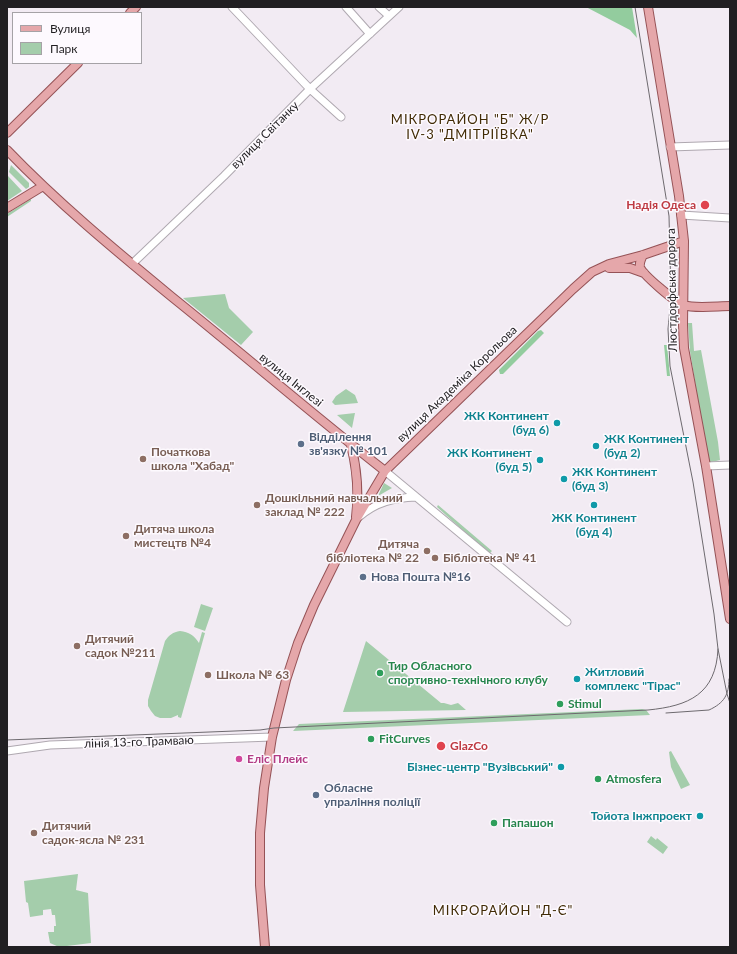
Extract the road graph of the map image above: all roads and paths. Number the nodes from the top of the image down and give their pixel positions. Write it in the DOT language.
graph roads {
  1 [pos="232,7"];
  2 [pos="346,7"];
  3 [pos="379,7"];
  4 [pos="399,7"];
  5 [pos="648,7"];
  6 [pos="388,16"];
  7 [pos="370,34"];
  8 [pos="77,64"];
  9 [pos="310,89"];
  10 [pos="341,117"];
  11 [pos="7,132"];
  12 [pos="730,145"];
  13 [pos="670,147"];
  14 [pos="7,150"];
  15 [pos="43,186"];
  16 [pos="7,208"];
  17 [pos="681,214"];
  18 [pos="730,218"];
  19 [pos="684,241"];
  20 [pos="643,255"];
  21 [pos="132,264"];
  22 [pos="599,269"];
  23 [pos="644,273"];
  24 [pos="684,305"];
  25 [pos="730,306"];
  26 [pos="351,445"];
  27 [pos="730,465"];
  28 [pos="706,466"];
  29 [pos="385,471"];
  30 [pos="416,497"];
  31 [pos="356,520"];
  32 [pos="726,578"];
  33 [pos="730,618"];
  34 [pos="567,622"];
  35 [pos="272,737"];
  36 [pos="7,751"];
  37 [pos="265,947"];
  1 -- 9 [label="street"];
  2 -- 7 [label="street"];
  3 -- 6 [label="street"];
  4 -- 6 [label="street, вулиця Світанку"];
  5 -- 13 [label="main road, Люстдорфська дорога"];
  6 -- 7 [label="street, вулиця Світанку"];
  7 -- 9 [label="street, вулиця Світанку"];
  8 -- 11 [label="main road"];
  9 -- 10 [label="street"];
  9 -- 21 [label="street, вулиця Світанку"];
  12 -- 13 [label="street"];
  13 -- 17 [label="main road, Люстдорфська дорога"];
  14 -- 15 [label="main road, вулиця Інглезі"];
  15 -- 16 [label="main road"];
  15 -- 21 [label="main road, вулиця Інглезі"];
  17 -- 18 [label="street"];
  17 -- 19 [label="main road, Люстдорфська дорога"];
  19 -- 20 [label="main road, вулиця Академіка Корольова"];
  19 -- 24 [label="main road, Люстдорфська дорога"];
  20 -- 22 [label="main road, вулиця Академіка Корольова"];
  20 -- 23 [label="main road"];
  21 -- 26 [label="main road, вулиця Інглезі"];
  22 -- 23 [label="main road"];
  22 -- 29 [label="main road, вулиця Академіка Корольова"];
  23 -- 24 [label="main road"];
  24 -- 25 [label="main road"];
  24 -- 28 [label="main road, Люстдорфська дорога"];
  26 -- 29 [label="main road, вулиця Інглезі"];
  26 -- 31 [label="main road"];
  27 -- 28 [label="street"];
  28 -- 32 [label="main road, Люстдорфська дорога"];
  29 -- 30 [label="street, вулиця Інглезі"];
  29 -- 31 [label="main road, вулиця Академіка Корольова"];
  30 -- 31 [label="street"];
  30 -- 34 [label="street, вулиця Інглезі"];
  31 -- 35 [label="main road, вулиця Академіка Корольова"];
  32 -- 33 [label="main road, Люстдорфська дорога"];
  35 -- 36 [label="street, лінія 13-го Трамваю"];
  35 -- 37 [label="main road, вулиця Академіка Корольова"];
}
